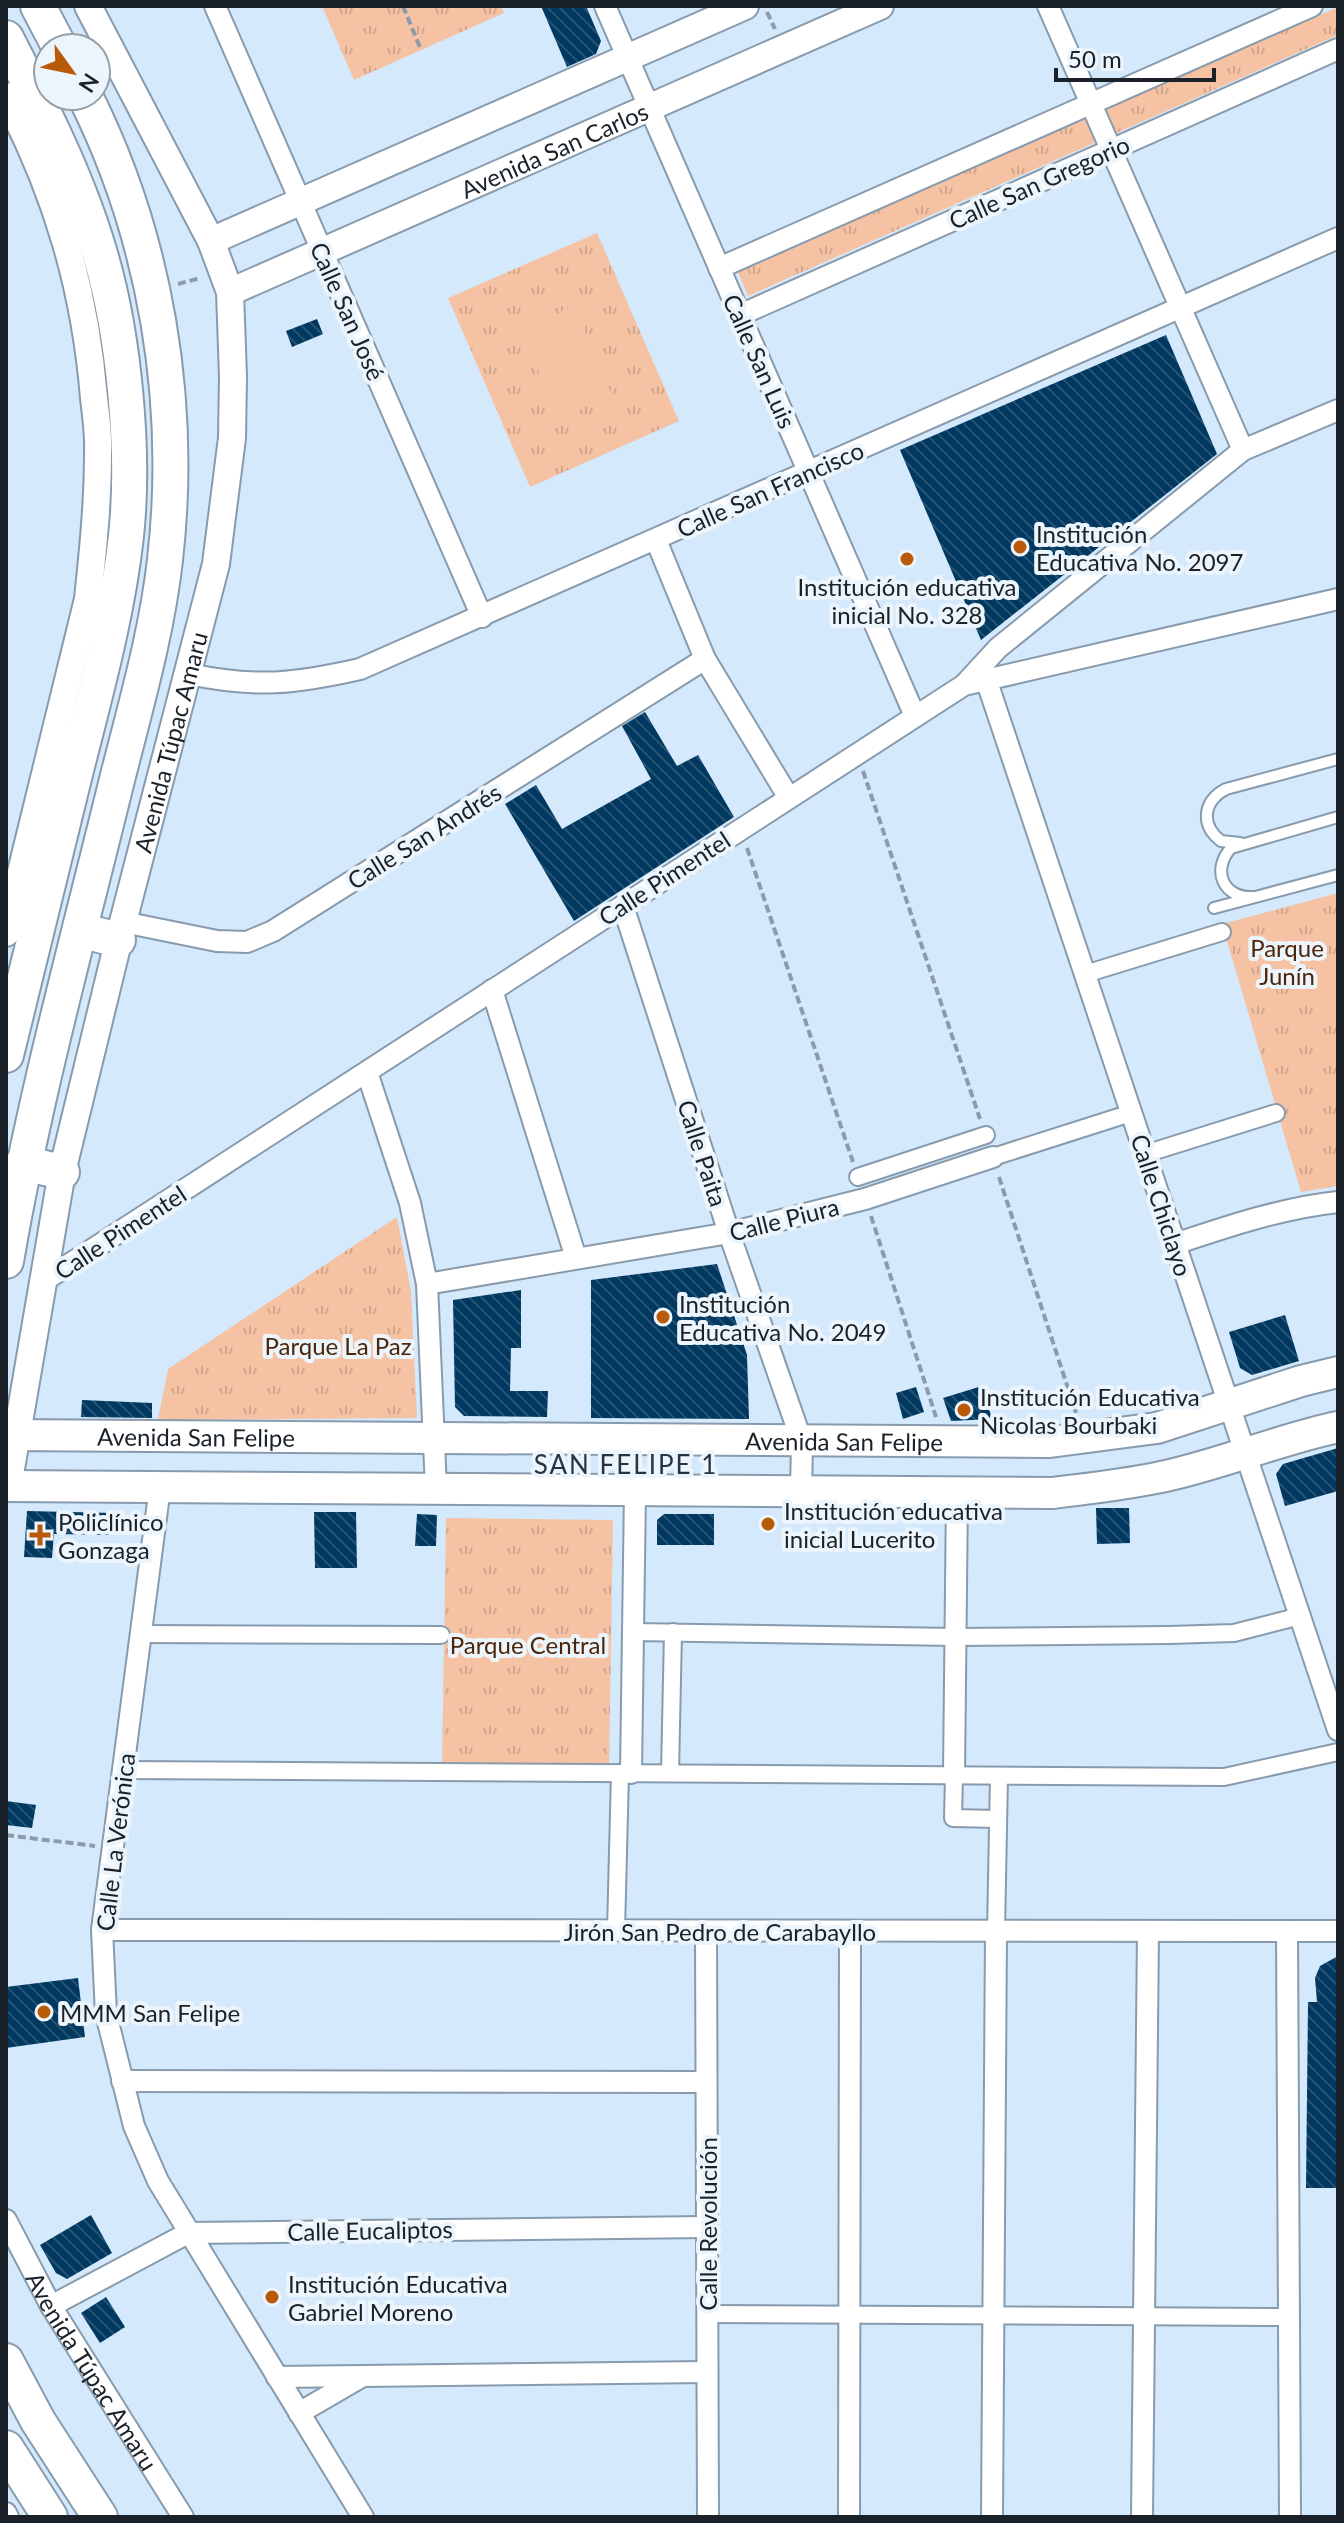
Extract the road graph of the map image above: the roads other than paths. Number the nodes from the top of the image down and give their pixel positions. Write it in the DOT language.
graph roads {
  1 [pos="38,6"];
  2 [pos="88,6"];
  3 [pos="215,6"];
  4 [pos="605,6"];
  5 [pos="745,6"];
  6 [pos="880,6"];
  7 [pos="1048,6"];
  8 [pos="1312,6"];
  9 [pos="52,32"];
  10 [pos="6,38"];
  11 [pos="1338,49"];
  12 [pos="627,58"];
  13 [pos="6,96"];
  14 [pos="1091,104"];
  15 [pos="649,107"];
  16 [pos="92,112"];
  17 [pos="1111,150"];
  18 [pos="300,202"];
  19 [pos="1338,238"];
  20 [pos="211,241"];
  21 [pos="322,252"];
  22 [pos="86,257"];
  23 [pos="719,268"];
  24 [pos="226,282"];
  25 [pos="1180,308"];
  26 [pos="740,315"];
  27 [pos="1338,410"];
  28 [pos="1243,450"];
  29 [pos="809,472"];
  30 [pos="656,540"];
  31 [pos="1338,599"];
  32 [pos="482,617"];
  33 [pos="705,659"];
  34 [pos="189,674"];
  35 [pos="986,679"];
  36 [pos="964,685"];
  37 [pos="915,716"];
  38 [pos="1338,759"];
  39 [pos="60,774"];
  40 [pos="789,798"];
  41 [pos="1338,817"];
  42 [pos="1240,843"];
  43 [pos="1338,875"];
  44 [pos="1254,897"];
  45 [pos="623,906"];
  46 [pos="1214,908"];
  47 [pos="80,930"];
  48 [pos="121,931"];
  49 [pos="1222,932"];
  50 [pos="6,933"];
  51 [pos="16,972"];
  52 [pos="1085,974"];
  53 [pos="492,990"];
  54 [pos="6,1055"];
  55 [pos="367,1072"];
  56 [pos="1131,1113"];
  57 [pos="1276,1113"];
  58 [pos="986,1135"];
  59 [pos="1145,1154"];
  60 [pos="993,1157"];
  61 [pos="23,1163"];
  62 [pos="62,1172"];
  63 [pos="858,1177"];
  64 [pos="1338,1202"];
  65 [pos="729,1233"];
  66 [pos="1175,1244"];
  67 [pos="576,1258"];
  68 [pos="6,1261"];
  69 [pos="42,1282"];
  70 [pos="427,1284"];
  71 [pos="1338,1372"];
  72 [pos="1229,1404"];
  73 [pos="1338,1427"];
  74 [pos="11,1436"];
  75 [pos="434,1439"];
  76 [pos="802,1442"];
  77 [pos="1245,1452"];
  78 [pos="160,1487"];
  79 [pos="436,1489"];
  80 [pos="7,1491"];
  81 [pos="635,1491"];
  82 [pos="801,1493"];
  83 [pos="957,1494"];
  84 [pos="1300,1616"];
  85 [pos="633,1632"];
  86 [pos="673,1632"];
  87 [pos="141,1634"];
  88 [pos="441,1635"];
  89 [pos="955,1637"];
  90 [pos="1338,1730"];
  91 [pos="1338,1752"];
  92 [pos="123,1770"];
  93 [pos="626,1773"];
  94 [pos="670,1773"];
  95 [pos="954,1775"];
  96 [pos="999,1776"];
  97 [pos="998,1819"];
  98 [pos="102,1930"];
  99 [pos="616,1931"];
  100 [pos="706,1931"];
  101 [pos="850,1931"];
  102 [pos="1148,1931"];
  103 [pos="1287,1931"];
  104 [pos="1338,1931"];
  105 [pos="996,1932"];
  106 [pos="122,2081"];
  107 [pos="706,2082"];
  108 [pos="6,2220"];
  109 [pos="707,2227"];
  110 [pos="188,2233"];
  111 [pos="51,2306"];
  112 [pos="707,2314"];
  113 [pos="850,2314"];
  114 [pos="993,2315"];
  115 [pos="1144,2316"];
  116 [pos="1289,2317"];
  117 [pos="6,2361"];
  118 [pos="707,2372"];
  119 [pos="365,2375"];
  120 [pos="277,2377"];
  121 [pos="299,2413"];
  122 [pos="6,2448"];
  123 [pos="50,2517"];
  124 [pos="100,2517"];
  125 [pos="183,2517"];
  126 [pos="363,2517"];
  127 [pos="708,2517"];
  128 [pos="849,2517"];
  129 [pos="992,2517"];
  130 [pos="1142,2517"];
  131 [pos="1290,2517"];
  1 -- 9 [label="highway"];
  2 -- 20 [label="street, Avenida Túpac Amaru"];
  3 -- 18 [label="street, Calle San José"];
  4 -- 12 [label="street, Calle San Luis"];
  5 -- 12 [label="street"];
  6 -- 15 [label="street, Avenida San Carlos"];
  7 -- 14 [label="street"];
  8 -- 14 [label="street"];
  10 -- 22 [label="highway"];
  11 -- 17 [label="street, Calle San Gregorio"];
  12 -- 15 [label="street, Calle San Luis"];
  12 -- 18 [label="street"];
  13 -- 22 [label="street"];
  14 -- 17 [label="street"];
  14 -- 23 [label="street"];
  15 -- 21 [label="street, Avenida San Carlos"];
  15 -- 23 [label="street, Calle San Luis"];
  16 -- 47 [label="highway, Avenida Túpac Amaru"];
  17 -- 25 [label="street"];
  17 -- 26 [label="street, Calle San Gregorio"];
  18 -- 20 [label="street"];
  18 -- 21 [label="street, Calle San José"];
  19 -- 25 [label="street, Calle San Francisco"];
  20 -- 24 [label="street, Avenida Túpac Amaru"];
  21 -- 24 [label="street, Avenida San Carlos"];
  21 -- 32 [label="street, Calle San José"];
  22 -- 39 [label="highway"];
  23 -- 26 [label="street, Calle San Luis"];
  24 -- 34 [label="street, Avenida Túpac Amaru"];
  25 -- 28 [label="street"];
  25 -- 29 [label="street, Calle San Francisco"];
  26 -- 29 [label="street, Calle San Luis"];
  27 -- 28 [label="street"];
  28 -- 36 [label="street"];
  29 -- 30 [label="street, Calle San Francisco"];
  29 -- 37 [label="street, Calle San Luis"];
  30 -- 32 [label="street, Calle San Francisco"];
  30 -- 33 [label="street"];
  31 -- 35 [label="street, Calle Pimentel"];
  32 -- 34 [label="street, Calle San Francisco"];
  33 -- 40 [label="street"];
  33 -- 48 [label="street, Calle San Andrés"];
  34 -- 48 [label="street, Avenida Túpac Amaru"];
  35 -- 36 [label="street, Calle Pimentel"];
  35 -- 52 [label="street, Calle Chiclayo"];
  36 -- 37 [label="street, Calle Pimentel"];
  37 -- 40 [label="street, Calle Pimentel"];
  38 -- 42 [label="lane"];
  39 -- 50 [label="street"];
  39 -- 51 [label="highway"];
  40 -- 45 [label="street, Calle Pimentel"];
  41 -- 42 [label="lane"];
  42 -- 44 [label="lane"];
  43 -- 44 [label="lane"];
  44 -- 46 [label="lane"];
  45 -- 53 [label="street, Calle Pimentel"];
  45 -- 65 [label="street, Calle Paita"];
  47 -- 48 [label="highway"];
  47 -- 61 [label="highway, Avenida Túpac Amaru"];
  48 -- 62 [label="street, Avenida Túpac Amaru"];
  49 -- 52 [label="street"];
  51 -- 54 [label="highway"];
  52 -- 56 [label="street, Calle Chiclayo"];
  53 -- 55 [label="street, Calle Pimentel"];
  53 -- 67 [label="street"];
  55 -- 69 [label="street, Calle Pimentel"];
  55 -- 70 [label="street"];
  56 -- 59 [label="street, Calle Chiclayo"];
  56 -- 60 [label="street, Calle Piura"];
  57 -- 59 [label="street"];
  58 -- 63 [label="street"];
  59 -- 66 [label="street, Calle Chiclayo"];
  60 -- 65 [label="street, Calle Piura"];
  61 -- 62 [label="highway"];
  61 -- 68 [label="highway, Avenida Túpac Amaru"];
  62 -- 69 [label="street, Avenida Túpac Amaru"];
  64 -- 66 [label="street"];
  65 -- 67 [label="street, Calle Piura"];
  65 -- 76 [label="street, Calle Paita"];
  66 -- 72 [label="street, Calle Chiclayo"];
  67 -- 70 [label="street, Calle Piura"];
  69 -- 74 [label="street, Avenida Túpac Amaru"];
  70 -- 75 [label="street"];
  71 -- 72 [label="main road, Avenida San Felipe"];
  72 -- 76 [label="main road, Avenida San Felipe"];
  72 -- 77 [label="street, Calle Chiclayo"];
  73 -- 77 [label="main road, Avenida San Felipe"];
  74 -- 75 [label="main road, Avenida San Felipe"];
  74 -- 80 [label="street, Avenida Túpac Amaru"];
  75 -- 76 [label="main road, Avenida San Felipe"];
  75 -- 79 [label="street"];
  76 -- 82 [label="street, Calle Paita"];
  77 -- 83 [label="main road, Avenida San Felipe"];
  77 -- 84 [label="street, Calle Chiclayo"];
  78 -- 79 [label="main road, Avenida San Felipe"];
  78 -- 80 [label="main road, Avenida San Felipe"];
  78 -- 87 [label="street, Calle La Verónica"];
  79 -- 81 [label="main road, Avenida San Felipe"];
  81 -- 82 [label="main road, Avenida San Felipe"];
  81 -- 85 [label="street"];
  82 -- 83 [label="main road, Avenida San Felipe"];
  83 -- 89 [label="street"];
  84 -- 89 [label="street"];
  84 -- 90 [label="street, Calle Chiclayo"];
  85 -- 86 [label="street"];
  85 -- 93 [label="street"];
  86 -- 89 [label="street"];
  86 -- 94 [label="street"];
  87 -- 88 [label="street"];
  87 -- 92 [label="street, Calle La Verónica"];
  89 -- 95 [label="street"];
  91 -- 96 [label="street"];
  92 -- 93 [label="street"];
  92 -- 98 [label="street, Calle La Verónica"];
  93 -- 94 [label="street"];
  93 -- 99 [label="street"];
  94 -- 95 [label="street"];
  95 -- 96 [label="street"];
  95 -- 97 [label="street"];
  96 -- 97 [label="street"];
  97 -- 105 [label="street"];
  98 -- 99 [label="street, Jirón San Pedro de Carabayllo"];
  98 -- 106 [label="street, Calle La Verónica"];
  99 -- 100 [label="street, Jirón San Pedro de Carabayllo"];
  100 -- 101 [label="street, Jirón San Pedro de Carabayllo"];
  100 -- 107 [label="street, Calle Revolución"];
  101 -- 105 [label="street, Jirón San Pedro de Carabayllo"];
  101 -- 113 [label="street"];
  102 -- 103 [label="street, Jirón San Pedro de Carabayllo"];
  102 -- 105 [label="street, Jirón San Pedro de Carabayllo"];
  102 -- 115 [label="street"];
  103 -- 104 [label="street, Jirón San Pedro de Carabayllo"];
  103 -- 116 [label="street"];
  105 -- 114 [label="street"];
  106 -- 107 [label="street"];
  106 -- 110 [label="street, Calle La Verónica"];
  107 -- 109 [label="street, Calle Revolución"];
  108 -- 111 [label="street, Avenida Túpac Amaru"];
  109 -- 110 [label="street, Calle Eucaliptos"];
  109 -- 112 [label="street, Calle Revolución"];
  110 -- 111 [label="street, Calle Eucaliptos"];
  110 -- 120 [label="street, Calle La Verónica"];
  111 -- 125 [label="street, Avenida Túpac Amaru"];
  112 -- 113 [label="street"];
  112 -- 118 [label="street, Calle Revolución"];
  113 -- 114 [label="street"];
  113 -- 128 [label="street"];
  114 -- 115 [label="street"];
  114 -- 129 [label="street"];
  115 -- 116 [label="street"];
  115 -- 130 [label="street"];
  116 -- 131 [label="street"];
  117 -- 124 [label="highway"];
  118 -- 119 [label="street"];
  118 -- 127 [label="street, Calle Revolución"];
  119 -- 120 [label="street"];
  119 -- 121 [label="street"];
  120 -- 121 [label="street, Calle La Verónica"];
  121 -- 126 [label="street, Calle La Verónica"];
  122 -- 123 [label="highway"];
}
